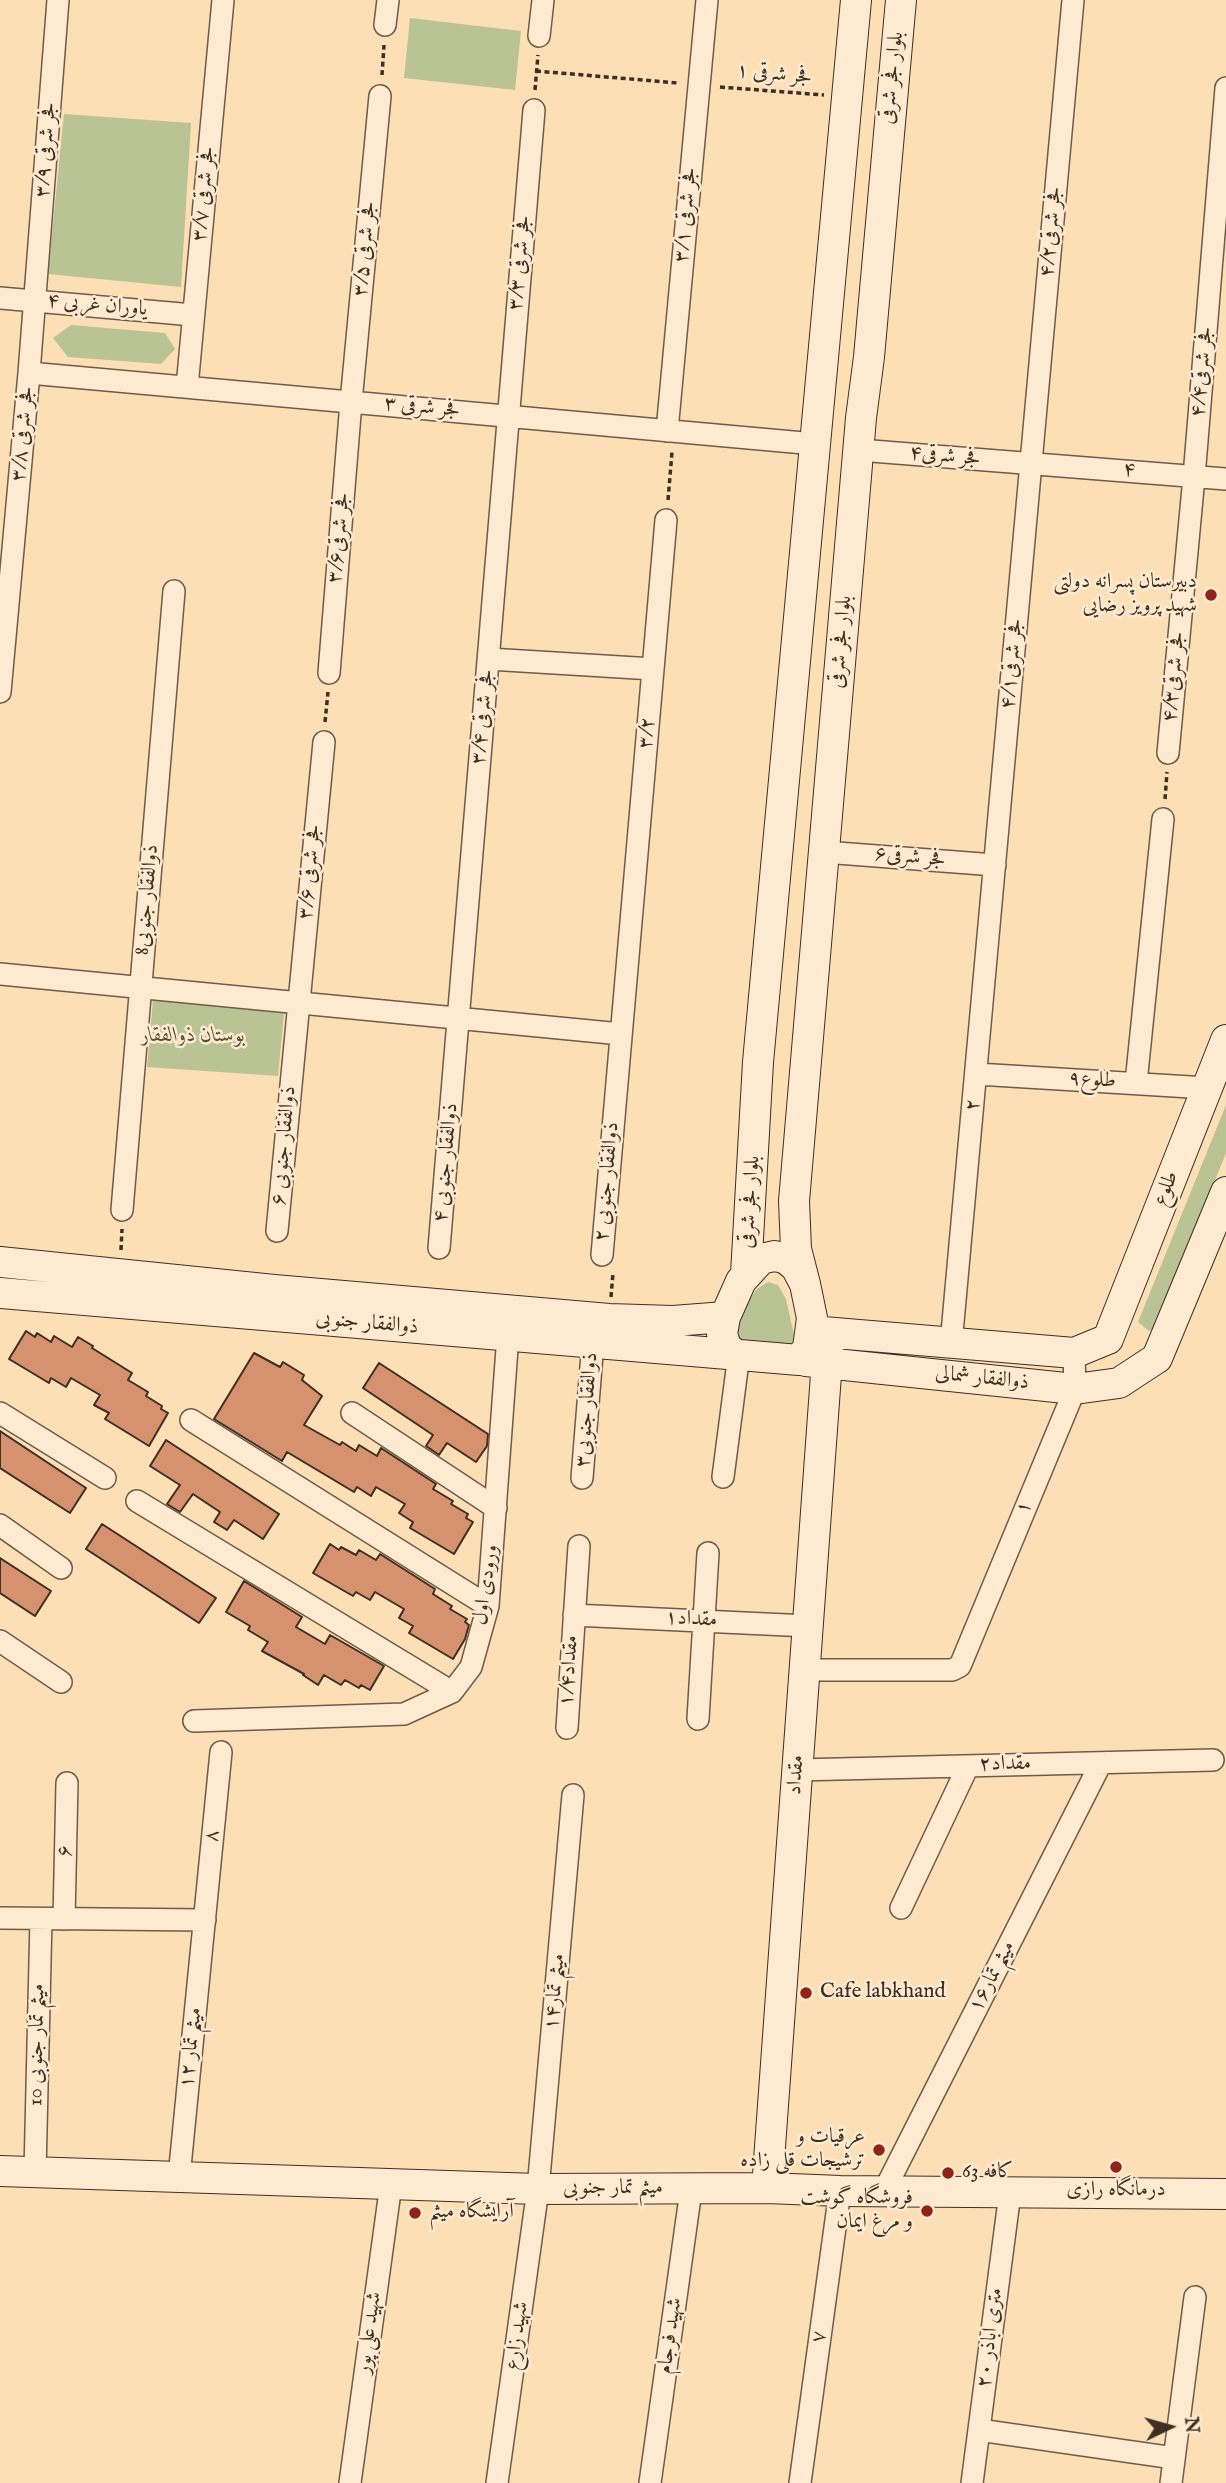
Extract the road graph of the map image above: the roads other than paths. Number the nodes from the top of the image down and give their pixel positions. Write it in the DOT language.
graph roads {
  1 [pos="58,0"];
  2 [pos="223,0"];
  3 [pos="388,0"];
  4 [pos="543,0"];
  5 [pos="707,0"];
  6 [pos="856,0"];
  7 [pos="901,0"];
  8 [pos="1073,0"];
  9 [pos="385,25"];
  10 [pos="539,36"];
  11 [pos="1226,88"];
  12 [pos="380,96"];
  13 [pos="534,110"];
  14 [pos="843,144"];
  15 [pos="887,147"];
  16 [pos="0,298"];
  17 [pos="35,301"];
  18 [pos="193,315"];
  19 [pos="29,373"];
  20 [pos="187,387"];
  21 [pos="351,402"];
  22 [pos="508,416"];
  23 [pos="670,431"];
  24 [pos="815,444"];
  25 [pos="859,450"];
  26 [pos="1031,464"];
  27 [pos="1194,477"];
  28 [pos="1226,479"];
  29 [pos="666,520"];
  30 [pos="174,591"];
  31 [pos="489,659"];
  32 [pos="653,669"];
  33 [pos="329,673"];
  34 [pos="0,692"];
  35 [pos="324,742"];
  36 [pos="1168,753"];
  37 [pos="1163,819"];
  38 [pos="824,852"];
  39 [pos="995,865"];
  40 [pos="0,974"];
  41 [pos="141,988"];
  42 [pos="299,1003"];
  43 [pos="459,1018"];
  44 [pos="621,1034"];
  45 [pos="1226,1040"];
  46 [pos="977,1074"];
  47 [pos="1136,1083"];
  48 [pos="1207,1088"];
  49 [pos="753,1176"];
  50 [pos="795,1189"];
  51 [pos="1226,1192"];
  52 [pos="122,1210"];
  53 [pos="277,1231"];
  54 [pos="439,1248"];
  55 [pos="602,1255"];
  56 [pos="0,1262"];
  57 [pos="746,1274"];
  58 [pos="805,1284"];
  59 [pos="0,1293"];
  60 [pos="165,1293"];
  61 [pos="725,1317"];
  62 [pos="594,1326"];
  63 [pos="819,1332"];
  64 [pos="508,1335"];
  65 [pos="1108,1339"];
  66 [pos="951,1344"];
  67 [pos="1074,1353"];
  68 [pos="737,1354"];
  69 [pos="1157,1358"];
  70 [pos="813,1361"];
  71 [pos="1075,1389"];
  72 [pos="0,1413"];
  73 [pos="352,1413"];
  74 [pos="191,1420"];
  75 [pos="723,1477"];
  76 [pos="104,1478"];
  77 [pos="582,1478"];
  78 [pos="137,1501"];
  79 [pos="496,1508"];
  80 [pos="0,1525"];
  81 [pos="579,1546"];
  82 [pos="708,1553"];
  83 [pos="61,1568"];
  84 [pos="488,1605"];
  85 [pos="574,1615"];
  86 [pos="704,1621"];
  87 [pos="807,1626"];
  88 [pos="0,1641"];
  89 [pos="804,1670"];
  90 [pos="61,1682"];
  91 [pos="452,1692"];
  92 [pos="698,1719"];
  93 [pos="194,1721"];
  94 [pos="567,1728"];
  95 [pos="221,1752"];
  96 [pos="1213,1760"];
  97 [pos="1101,1763"];
  98 [pos="968,1766"];
  99 [pos="797,1770"];
  100 [pos="67,1783"];
  101 [pos="573,1794"];
  102 [pos="901,1908"];
  103 [pos="0,1918"];
  104 [pos="41,1919"];
  105 [pos="64,1919"];
  106 [pos="205,1920"];
  107 [pos="0,2171"];
  108 [pos="35,2172"];
  109 [pos="178,2177"];
  110 [pos="391,2183"];
  111 [pos="767,2188"];
  112 [pos="538,2189"];
  113 [pos="691,2190"];
  114 [pos="840,2191"];
  115 [pos="884,2191"];
  116 [pos="1010,2193"];
  117 [pos="1226,2194"];
  118 [pos="1195,2297"];
  119 [pos="979,2430"];
  120 [pos="1174,2458"];
  121 [pos="350,2483"];
  122 [pos="497,2483"];
  123 [pos="650,2483"];
  124 [pos="800,2483"];
  125 [pos="972,2483"];
  126 [pos="1171,2483"];
  1 -- 17 [label="street, ۳/۹ فجر شرقی"];
  2 -- 18 [label="street, ۳/۷ فجر شرقی"];
  3 -- 9 [label="street"];
  4 -- 10 [label="street"];
  5 -- 23 [label="street, ۳/۱ فجر شرقی"];
  6 -- 14 [label="main road, بلوار فجر شرقی"];
  7 -- 15 [label="main road, بلوار فجر شرقی"];
  8 -- 26 [label="street, فجر شرقی۴/۲"];
  11 -- 27 [label="street, فجر شرقی۴/۴"];
  12 -- 21 [label="street, ۳/۵ فجر شرقی"];
  13 -- 22 [label="street, ۳/۳ فجر شرقی"];
  14 -- 15 [label="main road"];
  14 -- 24 [label="main road, بلوار فجر شرقی"];
  15 -- 25 [label="main road, بلوار فجر شرقی"];
  16 -- 17 [label="street, ۴ یاوران غربی"];
  17 -- 18 [label="street, ۴ یاوران غربی"];
  17 -- 19 [label="street, ۳/۸ فجر شرقی"];
  18 -- 20 [label="street, ۳/۷ فجر شرقی"];
  19 -- 20 [label="street, ۳ فجر شرقی"];
  19 -- 34 [label="street, ۳/۸ فجر شرقی"];
  20 -- 21 [label="street, ۳ فجر شرقی"];
  21 -- 22 [label="street, ۳ فجر شرقی"];
  21 -- 33 [label="street, فجر شرقی۳/۶"];
  22 -- 23 [label="street, ۳ فجر شرقی"];
  22 -- 31 [label="street, ۳/۴ فجر شرقی"];
  23 -- 24 [label="street, ۳ فجر شرقی"];
  24 -- 49 [label="main road, بلوار فجر شرقی"];
  25 -- 26 [label="street, فجر شرقی۴"];
  25 -- 38 [label="main road, بلوار فجر شرقی"];
  26 -- 27 [label="street, ۴"];
  26 -- 39 [label="street, فجر شرقی۴/۱"];
  27 -- 28 [label="street, ۴"];
  27 -- 36 [label="street, فجر شرقی۴/۳"];
  29 -- 32 [label="street, ۳/۲"];
  30 -- 41 [label="street, 8ذوالفقار جنوبی"];
  31 -- 32 [label="street"];
  31 -- 43 [label="street, ۳/۴ فجر شرقی"];
  32 -- 44 [label="street, ۳/۲"];
  35 -- 42 [label="street, ۳/۶ فجر شرقی"];
  37 -- 47 [label="street"];
  38 -- 39 [label="street, فجر شرقی۶"];
  38 -- 50 [label="main road, بلوار فجر شرقی"];
  39 -- 46 [label="street, ۲"];
  40 -- 41 [label="street"];
  41 -- 42 [label="street"];
  41 -- 52 [label="street, 8ذوالفقار جنوبی"];
  42 -- 43 [label="street"];
  42 -- 53 [label="street, ۶ ذوالفقار جنوبی"];
  43 -- 44 [label="street"];
  43 -- 54 [label="street, ۴ ذوالفقار جنوبی"];
  44 -- 55 [label="street, ۲ ذوالفقار جنوبی"];
  45 -- 48 [label="main road, طلوع"];
  46 -- 47 [label="street, طلوع۹"];
  46 -- 66 [label="street, ۲"];
  47 -- 48 [label="street, طلوع۹"];
  48 -- 65 [label="main road, طلوع"];
  49 -- 50 [label="main road"];
  49 -- 57 [label="main road, بلوار فجر شرقی"];
  50 -- 58 [label="main road, بلوار فجر شرقی"];
  51 -- 69 [label="main road"];
  56 -- 60 [label="main road, ذوالفقار جنوبی"];
  57 -- 58 [label="main road"];
  57 -- 61 [label="main road"];
  58 -- 63 [label="main road"];
  59 -- 60 [label="main road, ذوالفقار جنوبی"];
  60 -- 62 [label="main road, ذوالفقار جنوبی"];
  60 -- 64 [label="main road, ذوالفقار جنوبی"];
  61 -- 62 [label="main road"];
  61 -- 68 [label="main road"];
  62 -- 64 [label="main road, ذوالفقار جنوبی"];
  62 -- 68 [label="main road, ذوالفقار جنوبی"];
  62 -- 77 [label="street, ذوالفقار جنوبی۳"];
  63 -- 66 [label="main road, ذوالفقار شمالی"];
  63 -- 70 [label="main road"];
  64 -- 79 [label="street, ورودی اول"];
  65 -- 67 [label="main road, ذوالفقار شمالی"];
  65 -- 69 [label="main road"];
  66 -- 67 [label="main road, ذوالفقار شمالی"];
  67 -- 71 [label="street, ۱"];
  68 -- 70 [label="main road"];
  68 -- 75 [label="street"];
  69 -- 71 [label="main road, ذوالفقار شمالی"];
  70 -- 71 [label="main road, ذوالفقار شمالی"];
  70 -- 87 [label="main road, مقداد"];
  71 -- 89 [label="street, ۱"];
  72 -- 76 [label="street"];
  73 -- 79 [label="street"];
  74 -- 84 [label="street"];
  78 -- 91 [label="street"];
  79 -- 84 [label="street, ورودی اول"];
  80 -- 83 [label="street"];
  81 -- 85 [label="street, مقداد۱/۴"];
  82 -- 86 [label="street"];
  84 -- 91 [label="street, ورودی اول"];
  85 -- 86 [label="street, مقداد۱"];
  85 -- 94 [label="street, مقداد۱/۴"];
  86 -- 87 [label="street, مقداد۱"];
  86 -- 92 [label="street"];
  87 -- 89 [label="main road, مقداد"];
  88 -- 90 [label="street"];
  89 -- 99 [label="main road, مقداد"];
  91 -- 93 [label="street"];
  95 -- 106 [label="street, ۸"];
  96 -- 97 [label="street, مقداد۲"];
  97 -- 98 [label="street, مقداد۲"];
  97 -- 115 [label="street, میثم تمار۱۶"];
  98 -- 99 [label="street, مقداد۲"];
  98 -- 102 [label="street"];
  99 -- 111 [label="main road, مقداد"];
  100 -- 105 [label="street, ۶"];
  101 -- 112 [label="street, میثم تمار۱۴"];
  103 -- 104 [label="street"];
  104 -- 105 [label="street"];
  104 -- 108 [label="street, میثم تمار جنوبی 10"];
  105 -- 106 [label="street"];
  106 -- 109 [label="street, میثم تمار ۱۲"];
  107 -- 108 [label="main road, میثم تمار جنوبی"];
  108 -- 109 [label="main road, میثم تمار جنوبی"];
  109 -- 110 [label="main road, میثم تمار جنوبی"];
  110 -- 112 [label="main road, میثم تمار جنوبی"];
  110 -- 121 [label="street, شهید علی پور"];
  111 -- 113 [label="main road, میثم تمار جنوبی"];
  111 -- 114 [label="main road, میثم تمار جنوبی"];
  112 -- 113 [label="main road, میثم تمار جنوبی"];
  112 -- 122 [label="street, شهید زارع"];
  113 -- 123 [label="street, شهید فرجام"];
  114 -- 115 [label="main road, میثم تمار جنوبی"];
  114 -- 124 [label="street, ۷"];
  115 -- 116 [label="main road, میثم تمار جنوبی"];
  116 -- 117 [label="main road, میثم تمار جنوبی"];
  116 -- 119 [label="street, ۲۰ متری اباذر"];
  118 -- 120 [label="street"];
  119 -- 120 [label="street"];
  119 -- 125 [label="street, ۲۰ متری اباذر"];
  120 -- 126 [label="street"];
}
